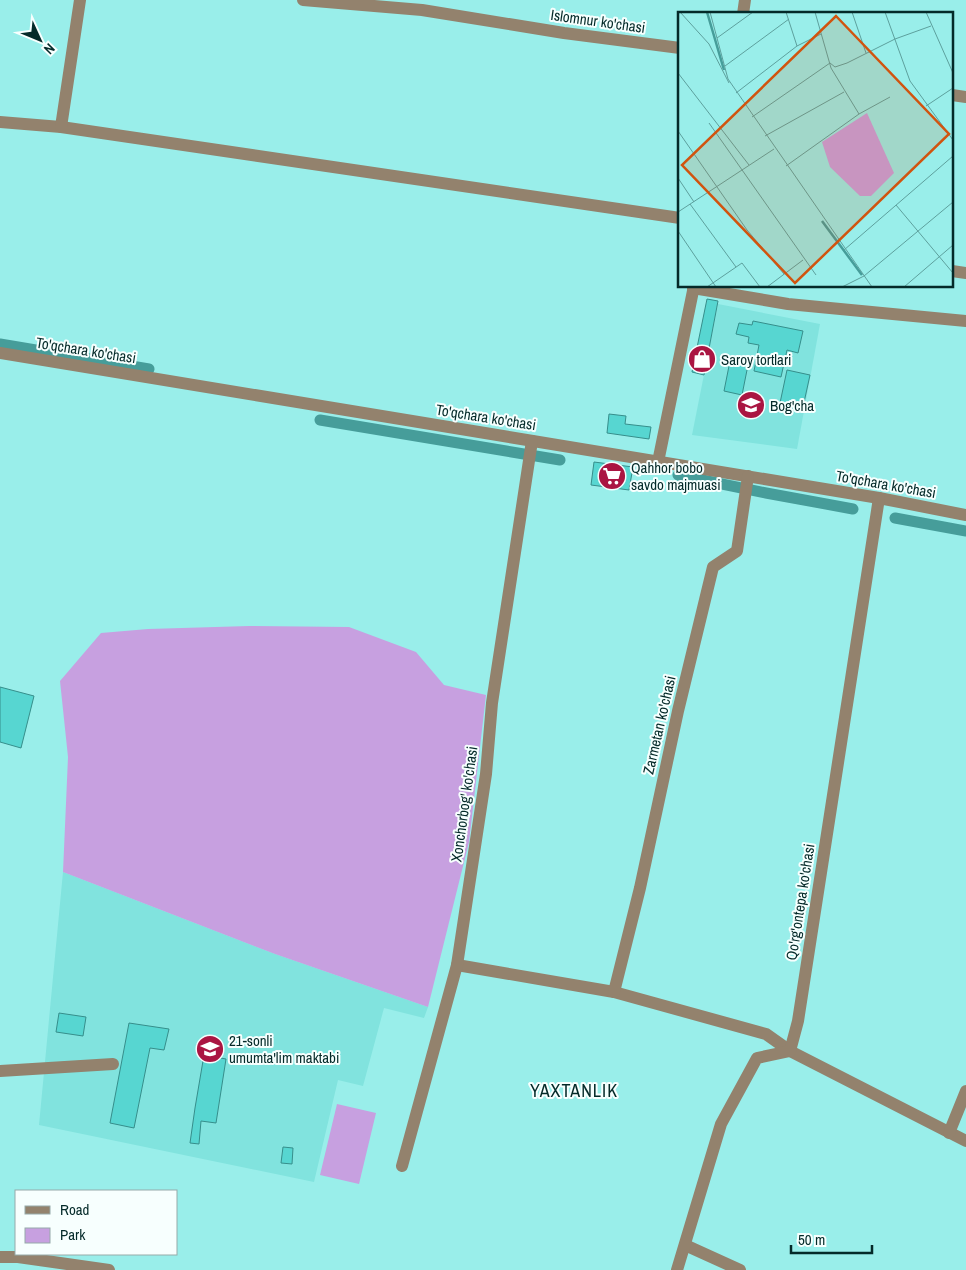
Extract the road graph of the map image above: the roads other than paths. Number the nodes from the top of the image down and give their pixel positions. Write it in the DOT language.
graph roads {
  1 [pos="80,0"];
  2 [pos="303,0"];
  3 [pos="678,48"];
  4 [pos="0,122"];
  5 [pos="61,126"];
  6 [pos="678,218"];
  7 [pos="694,288"];
  8 [pos="700,288"];
  9 [pos="966,321"];
  10 [pos="0,353"];
  11 [pos="532,441"];
  12 [pos="658,462"];
  13 [pos="748,476"];
  14 [pos="879,498"];
  15 [pos="966,515"];
  16 [pos="456,965"];
  17 [pos="614,992"];
  18 [pos="790,1051"];
  19 [pos="113,1064"];
  20 [pos="0,1071"];
  21 [pos="966,1091"];
  22 [pos="950,1133"];
  23 [pos="966,1141"];
  24 [pos="402,1166"];
  25 [pos="685,1245"];
  26 [pos="0,1257"];
  27 [pos="109,1270"];
  28 [pos="677,1270"];
  29 [pos="740,1270"];
  1 -- 5 [label="street"];
  2 -- 3 [label="street, Islomnur ko'chasi"];
  4 -- 5 [label="street"];
  5 -- 6 [label="street"];
  7 -- 12 [label="street"];
  8 -- 9 [label="street"];
  10 -- 11 [label="street, To'qchara ko'chasi"];
  11 -- 12 [label="street, To'qchara ko'chasi"];
  11 -- 16 [label="street, Xonchorbog' ko'chasi"];
  12 -- 13 [label="street, To'qchara ko'chasi"];
  13 -- 14 [label="street, To'qchara ko'chasi"];
  13 -- 17 [label="street, Zarmetan ko'chasi"];
  14 -- 15 [label="street, To'qchara ko'chasi"];
  14 -- 18 [label="street, Qo'rg'ontepa ko'chasi"];
  16 -- 17 [label="street"];
  16 -- 24 [label="street, Xonchorbog' ko'chasi"];
  17 -- 18 [label="street"];
  18 -- 22 [label="street"];
  18 -- 25 [label="street"];
  19 -- 20 [label="street"];
  21 -- 22 [label="street"];
  22 -- 23 [label="street"];
  25 -- 28 [label="street"];
  25 -- 29 [label="street"];
  26 -- 27 [label="street"];
}
